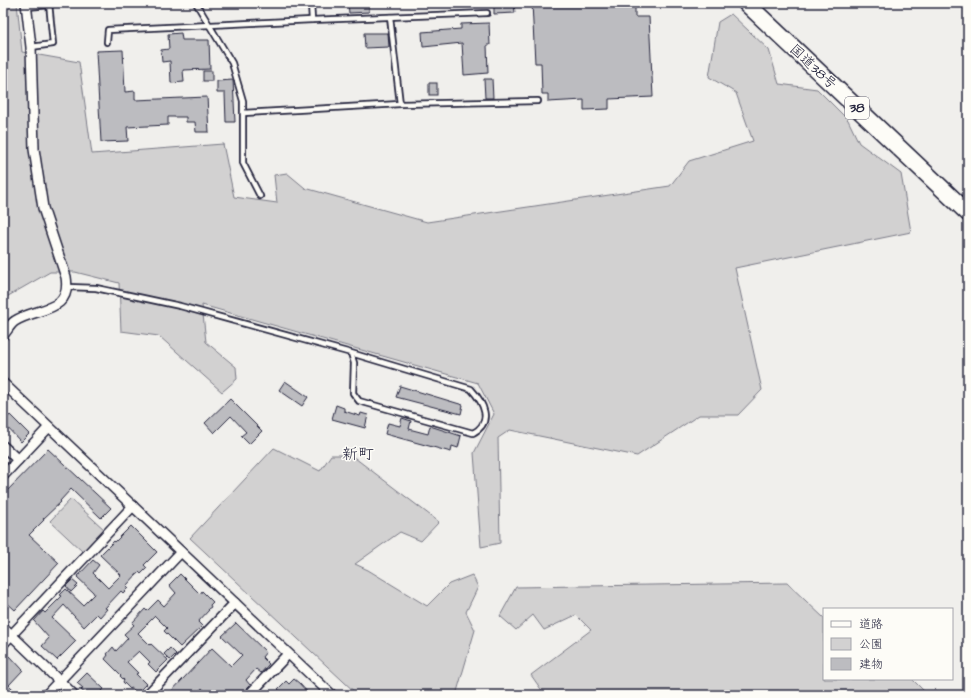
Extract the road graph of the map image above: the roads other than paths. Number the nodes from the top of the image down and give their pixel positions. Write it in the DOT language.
graph roads {
  1 [pos="196,3"];
  2 [pos="311,3"];
  3 [pos="746,3"];
  4 [pos="50,4"];
  5 [pos="26,5"];
  6 [pos="487,13"];
  7 [pos="390,17"];
  8 [pos="312,20"];
  9 [pos="210,25"];
  10 [pos="107,42"];
  11 [pos="31,47"];
  12 [pos="538,101"];
  13 [pos="400,104"];
  14 [pos="243,113"];
  15 [pos="260,196"];
  16 [pos="968,213"];
  17 [pos="68,287"];
  18 [pos="3,335"];
  19 [pos="352,353"];
  20 [pos="3,383"];
  21 [pos="49,427"];
  22 [pos="3,446"];
  23 [pos="18,460"];
  24 [pos="3,476"];
  25 [pos="133,506"];
  26 [pos="181,552"];
  27 [pos="235,603"];
  28 [pos="3,627"];
  29 [pos="12,635"];
  30 [pos="3,644"];
  31 [pos="288,654"];
  32 [pos="59,681"];
  33 [pos="46,695"];
  34 [pos="74,695"];
  35 [pos="147,695"];
  36 [pos="250,695"];
  37 [pos="332,695"];
  1 -- 9 [label="lane"];
  2 -- 8 [label="lane"];
  3 -- 16 [label="highway, 国道38号 / 38"];
  4 -- 5 [label="lane"];
  4 -- 11 [label="lane"];
  5 -- 11 [label="street"];
  6 -- 7 [label="lane"];
  7 -- 8 [label="lane"];
  7 -- 13 [label="lane"];
  8 -- 9 [label="lane"];
  9 -- 10 [label="lane"];
  9 -- 14 [label="lane"];
  11 -- 17 [label="street"];
  12 -- 13 [label="lane"];
  13 -- 14 [label="lane"];
  14 -- 15 [label="lane"];
  17 -- 18 [label="street"];
  17 -- 19 [label="lane"];
  19 -- 19 [label="lane"];
  20 -- 21 [label="street"];
  21 -- 23 [label="street"];
  21 -- 25 [label="street"];
  22 -- 23 [label="street"];
  23 -- 24 [label="street"];
  25 -- 26 [label="street"];
  25 -- 29 [label="street"];
  26 -- 27 [label="street"];
  26 -- 32 [label="street"];
  27 -- 31 [label="street"];
  27 -- 35 [label="street"];
  28 -- 29 [label="street"];
  29 -- 30 [label="street"];
  29 -- 32 [label="street"];
  31 -- 36 [label="street"];
  31 -- 37 [label="street"];
  32 -- 33 [label="street"];
  32 -- 34 [label="street"];
}
